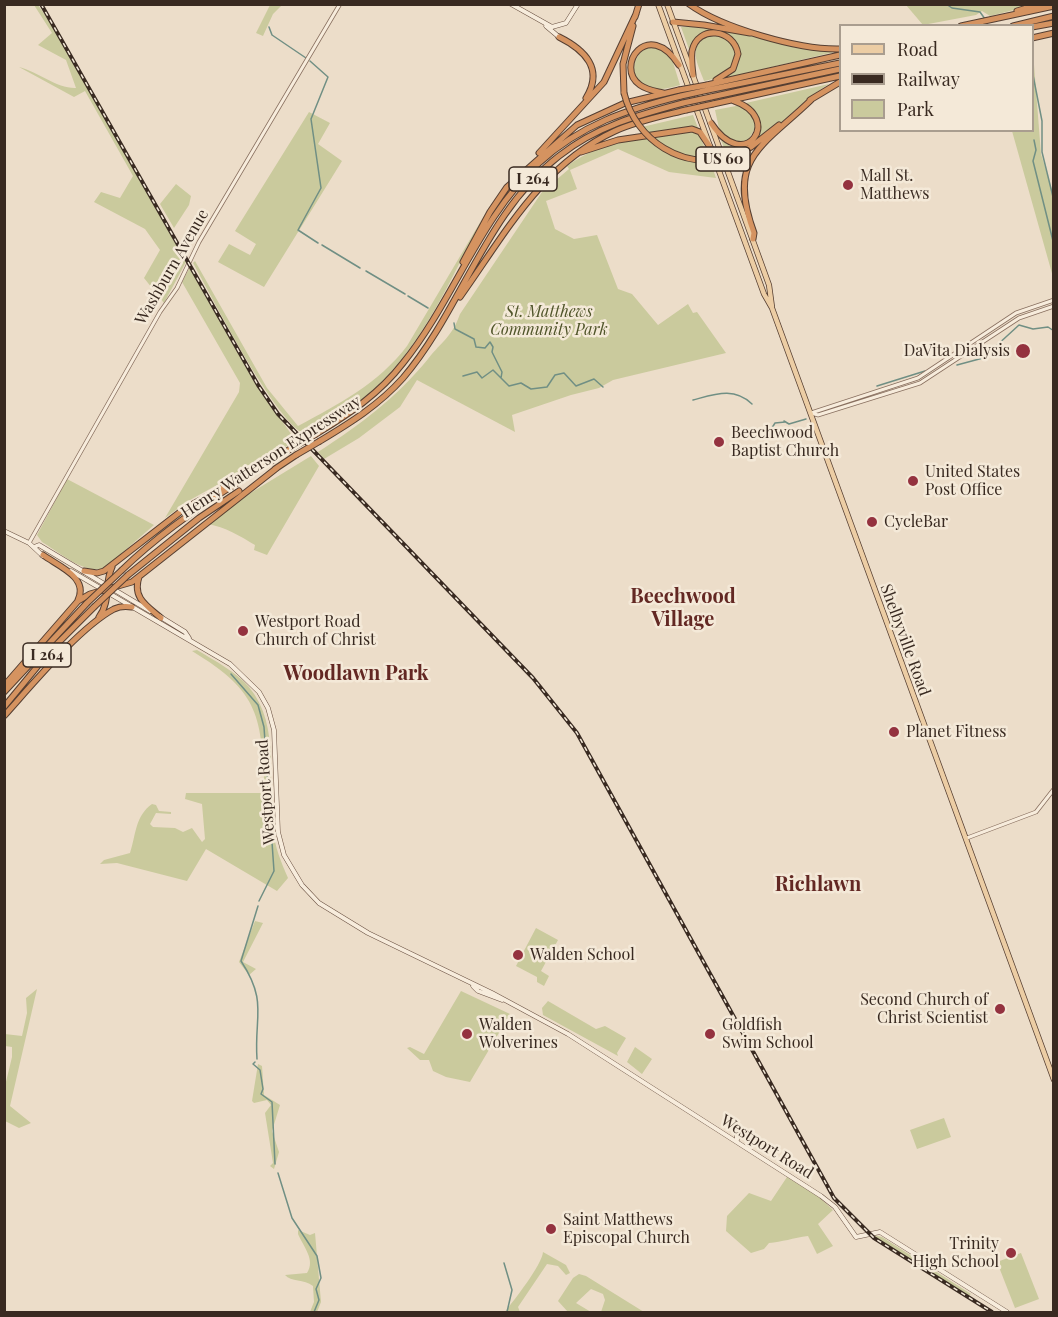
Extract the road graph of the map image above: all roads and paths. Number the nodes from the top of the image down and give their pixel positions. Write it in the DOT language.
graph roads {
  1 [pos="340,4"];
  2 [pos="511,4"];
  3 [pos="578,4"];
  4 [pos="639,4"];
  5 [pos="658,4"];
  6 [pos="667,4"];
  7 [pos="688,4"];
  8 [pos="1040,4"];
  9 [pos="1053,6"];
  10 [pos="636,14"];
  11 [pos="1053,16"];
  12 [pos="992,19"];
  13 [pos="673,22"];
  14 [pos="1053,23"];
  15 [pos="969,24"];
  16 [pos="1021,24"];
  17 [pos="546,25"];
  18 [pos="1034,27"];
  19 [pos="758,33"];
  20 [pos="1053,35"];
  21 [pos="559,37"];
  22 [pos="1034,38"];
  23 [pos="839,49"];
  24 [pos="839,54"];
  25 [pos="839,63"];
  26 [pos="679,65"];
  27 [pos="839,69"];
  28 [pos="693,75"];
  29 [pos="839,76"];
  30 [pos="839,83"];
  31 [pos="709,89"];
  32 [pos="665,93"];
  33 [pos="681,96"];
  34 [pos="733,100"];
  35 [pos="811,100"];
  36 [pos="573,115"];
  37 [pos="711,123"];
  38 [pos="710,147"];
  39 [pos="574,155"];
  40 [pos="535,159"];
  41 [pos="753,239"];
  42 [pos="1053,300"];
  43 [pos="1053,306"];
  44 [pos="772,309"];
  45 [pos="435,312"];
  46 [pos="441,322"];
  47 [pos="809,413"];
  48 [pos="273,460"];
  49 [pos="278,467"];
  50 [pos="4,531"];
  51 [pos="29,543"];
  52 [pos="34,547"];
  53 [pos="43,555"];
  54 [pos="115,563"];
  55 [pos="84,571"];
  56 [pos="139,577"];
  57 [pos="108,589"];
  58 [pos="78,601"];
  59 [pos="132,607"];
  60 [pos="161,618"];
  61 [pos="94,624"];
  62 [pos="189,639"];
  63 [pos="4,686"];
  64 [pos="4,692"];
  65 [pos="4,707"];
  66 [pos="4,716"];
  67 [pos="1053,789"];
  68 [pos="965,839"];
  69 [pos="1053,1080"];
  70 [pos="737,1131"];
  71 [pos="740,1143"];
  72 [pos="1007,1312"];
  1 -- 51 [label="street, Washburn Avenue"];
  2 -- 17 [label="main road"];
  3 -- 17 [label="main road"];
  4 -- 10 [label="highway"];
  5 -- 26 [label="main road, Shelbyville Road / US 60"];
  6 -- 13 [label="main road, Shelbyville Road / US 60"];
  7 -- 19 [label="highway"];
  8 -- 12 [label="highway"];
  9 -- 12 [label="highway"];
  10 -- 35 [label="highway, bridge"];
  10 -- 36 [label="highway"];
  11 -- 16 [label="highway"];
  12 -- 15 [label="highway"];
  13 -- 19 [label="highway"];
  13 -- 28 [label="main road, Shelbyville Road / US 60"];
  14 -- 18 [label="highway"];
  17 -- 21 [label="main road"];
  19 -- 23 [label="highway"];
  20 -- 22 [label="highway"];
  21 -- 36 [label="highway"];
  24 -- 31 [label="highway"];
  25 -- 31 [label="highway, Henry Watterson Expressway / I 264"];
  26 -- 32 [label="highway"];
  26 -- 38 [label="main road, Shelbyville Road / US 60"];
  27 -- 31 [label="highway, Henry Watterson Expressway / I 264"];
  28 -- 31 [label="highway"];
  28 -- 37 [label="main road, Shelbyville Road / US 60"];
  29 -- 34 [label="highway"];
  30 -- 35 [label="highway"];
  31 -- 33 [label="highway, bridge"];
  31 -- 33 [label="highway, Henry Watterson Expressway / I 264, bridge"];
  32 -- 33 [label="highway"];
  32 -- 40 [label="highway"];
  33 -- 45 [label="highway, Henry Watterson Expressway / I 264"];
  33 -- 46 [label="highway, Henry Watterson Expressway / I 264"];
  34 -- 37 [label="highway"];
  34 -- 39 [label="highway, bridge"];
  35 -- 41 [label="highway"];
  36 -- 40 [label="highway"];
  37 -- 41 [label="main road, Shelbyville Road / US 60"];
  38 -- 39 [label="highway"];
  38 -- 44 [label="main road, Shelbyville Road / US 60"];
  39 -- 46 [label="highway"];
  40 -- 45 [label="highway"];
  41 -- 44 [label="main road, Shelbyville Road / US 60"];
  42 -- 47 [label="street"];
  43 -- 47 [label="street"];
  44 -- 47 [label="main road, Shelbyville Road / US 60"];
  45 -- 48 [label="highway, Henry Watterson Expressway / I 264, bridge"];
  46 -- 49 [label="highway, Henry Watterson Expressway / I 264, bridge"];
  47 -- 68 [label="main road, Shelbyville Road / US 60"];
  48 -- 54 [label="highway"];
  48 -- 64 [label="highway, Henry Watterson Expressway / I 264, bridge"];
  49 -- 56 [label="highway"];
  49 -- 65 [label="highway, Henry Watterson Expressway / I 264, bridge"];
  50 -- 51 [label="main road, Westport Road"];
  51 -- 52 [label="main road, Westport Road"];
  52 -- 53 [label="main road, Westport Road"];
  52 -- 55 [label="main road, Westport Road"];
  53 -- 57 [label="main road, Westport Road"];
  53 -- 58 [label="highway"];
  54 -- 55 [label="highway"];
  54 -- 57 [label="highway"];
  55 -- 57 [label="main road, Westport Road"];
  56 -- 57 [label="highway"];
  56 -- 60 [label="highway"];
  57 -- 58 [label="highway"];
  57 -- 59 [label="main road, Westport Road"];
  57 -- 60 [label="main road, Westport Road"];
  57 -- 61 [label="highway"];
  58 -- 63 [label="highway"];
  59 -- 61 [label="highway"];
  59 -- 62 [label="main road, Westport Road"];
  60 -- 62 [label="main road, Westport Road"];
  61 -- 66 [label="highway"];
  62 -- 71 [label="main road, Westport Road"];
  67 -- 68 [label="street"];
  68 -- 69 [label="main road, Shelbyville Road / US 60"];
  70 -- 71 [label="main road"];
  71 -- 72 [label="main road, Westport Road"];
}
